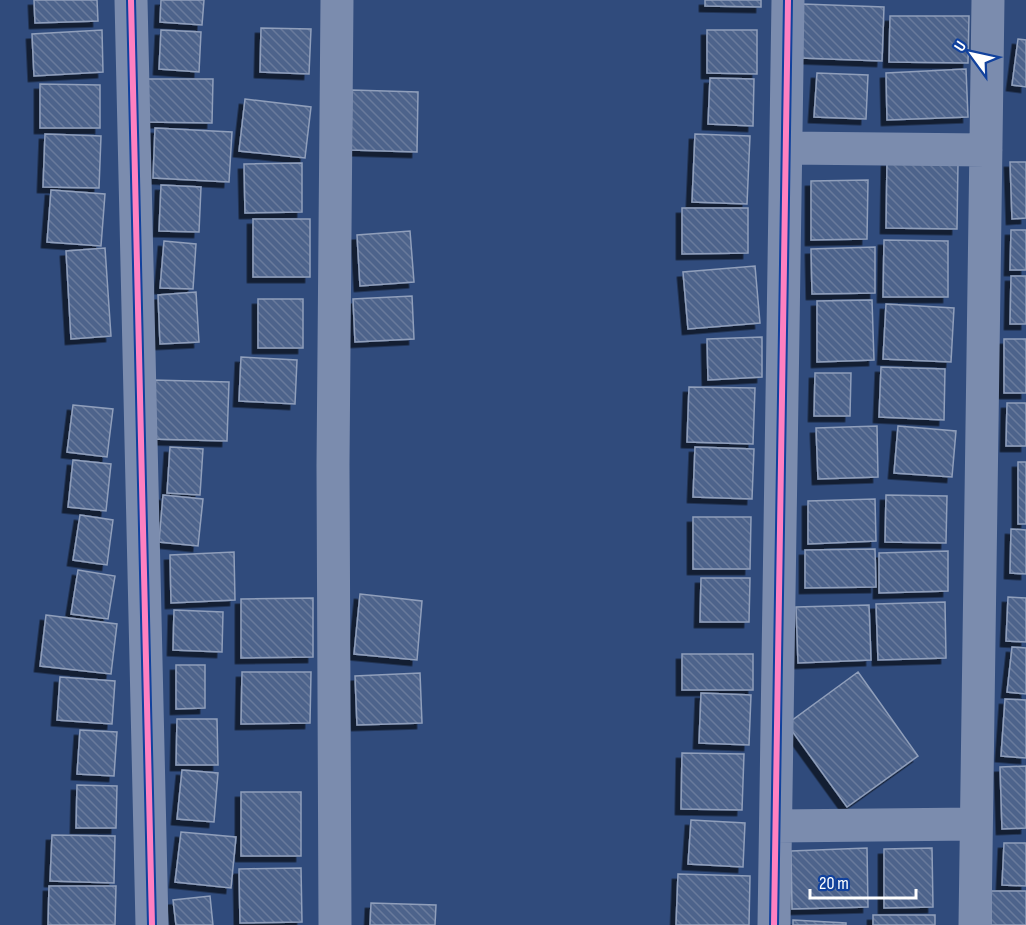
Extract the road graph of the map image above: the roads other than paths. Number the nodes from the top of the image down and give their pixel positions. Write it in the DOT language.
graph roads {
  1 [pos="131,0"];
  2 [pos="337,0"];
  3 [pos="789,0"];
  4 [pos="988,0"];
  5 [pos="787,148"];
  6 [pos="986,150"];
  7 [pos="976,824"];
  8 [pos="776,826"];
  9 [pos="152,925"];
  10 [pos="335,925"];
  11 [pos="774,925"];
  12 [pos="975,925"];
  1 -- 9 [label="street"];
  2 -- 10 [label="street"];
  3 -- 5 [label="street"];
  4 -- 6 [label="street"];
  5 -- 6 [label="street"];
  5 -- 8 [label="street"];
  6 -- 7 [label="street"];
  7 -- 8 [label="street"];
  7 -- 12 [label="street"];
  8 -- 11 [label="street"];
}
